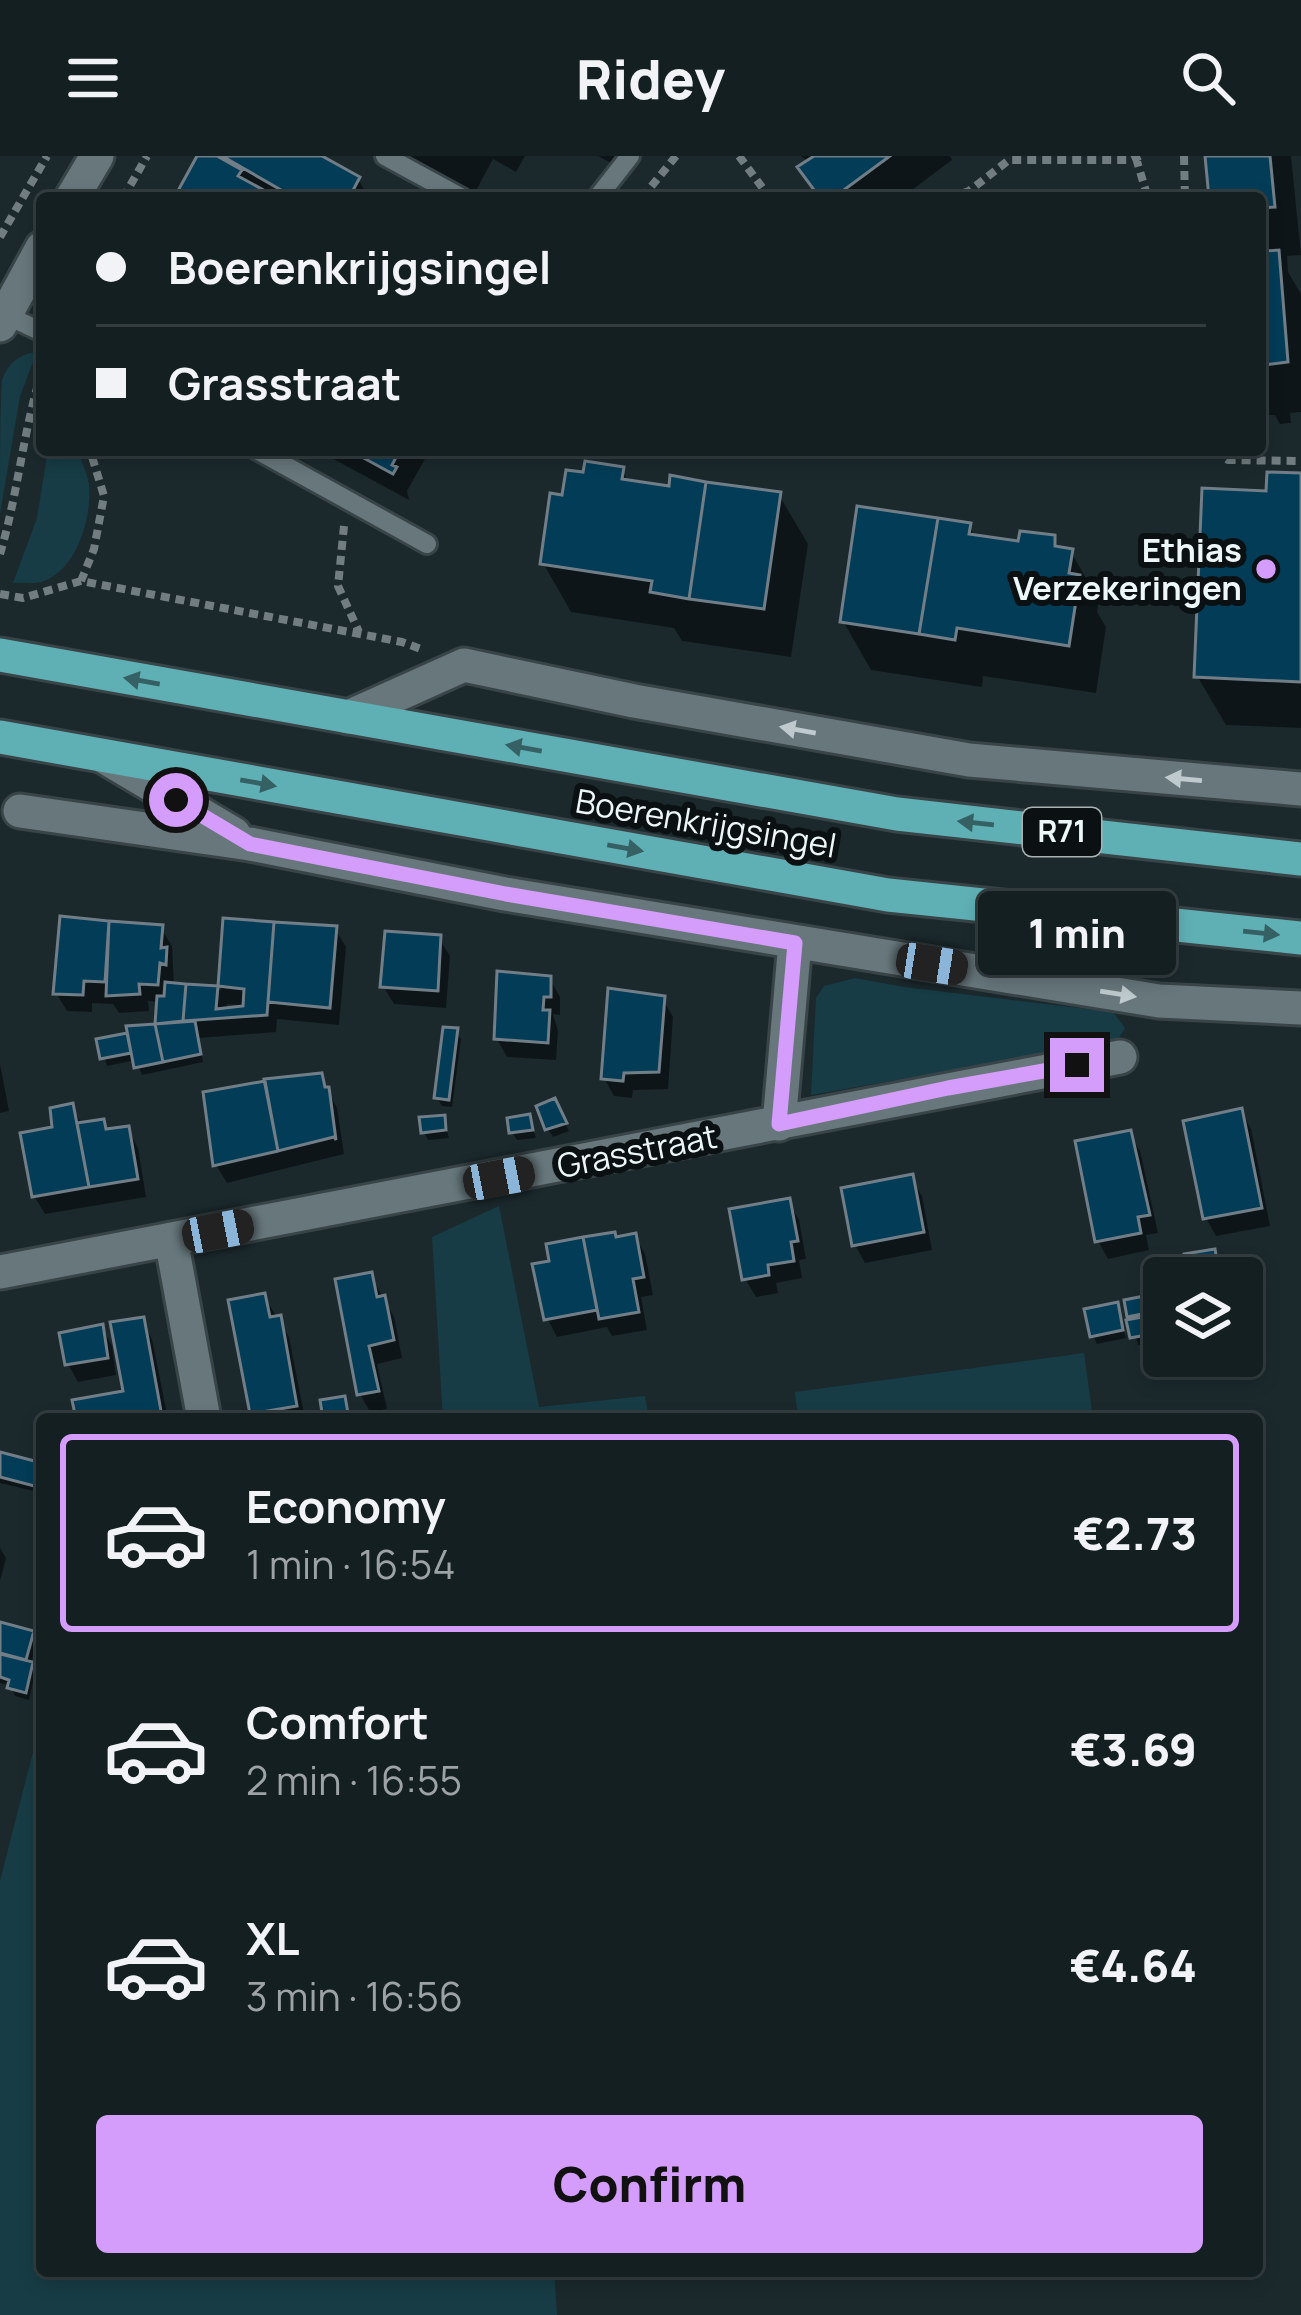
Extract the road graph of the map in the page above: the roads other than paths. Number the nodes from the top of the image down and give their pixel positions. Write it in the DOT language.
graph roads {
  1 [pos="97,156"];
  2 [pos="385,156"];
  3 [pos="629,156"];
  4 [pos="76,192"];
  5 [pos="451,192"];
  6 [pos="602,192"];
  7 [pos="36,259"];
  8 [pos="3,320"];
  9 [pos="36,330"];
  10 [pos="267,456"];
  11 [pos="427,544"];
  12 [pos="0,656"];
  13 [pos="348,717"];
  14 [pos="0,737"];
  15 [pos="101,755"];
  16 [pos="1301,789"];
  17 [pos="20,811"];
  18 [pos="250,844"];
  19 [pos="1301,859"];
  20 [pos="1301,938"];
  21 [pos="795,943"];
  22 [pos="1301,1008"];
  23 [pos="1120,1057"];
  24 [pos="779,1124"];
  25 [pos="172,1240"];
  26 [pos="0,1272"];
  27 [pos="203,1413"];
  1 -- 4 [label="street"];
  2 -- 5 [label="lane"];
  3 -- 6 [label="lane"];
  7 -- 8 [label="street"];
  8 -- 9 [label="lane"];
  10 -- 11 [label="lane"];
  13 -- 12 [label="highway, Boerenkrijgsingel / R71, one-way"];
  16 -- 13 [label="street, one-way"];
  19 -- 13 [label="highway, Boerenkrijgsingel / R71, one-way"];
  14 -- 15 [label="highway, Boerenkrijgsingel"];
  15 -- 18 [label="street, Boerenkrijgsingel"];
  15 -- 20 [label="highway, Boerenkrijgsingel, one-way"];
  17 -- 18 [label="street, Boerenkrijgsingel"];
  18 -- 21 [label="street, Boerenkrijgsingel"];
  21 -- 22 [label="street, Boerenkrijgsingel, one-way"];
  21 -- 24 [label="street"];
  23 -- 24 [label="street, Grasstraat"];
  24 -- 25 [label="street, Grasstraat"];
  25 -- 26 [label="street, Grasstraat"];
  25 -- 27 [label="street"];
}
